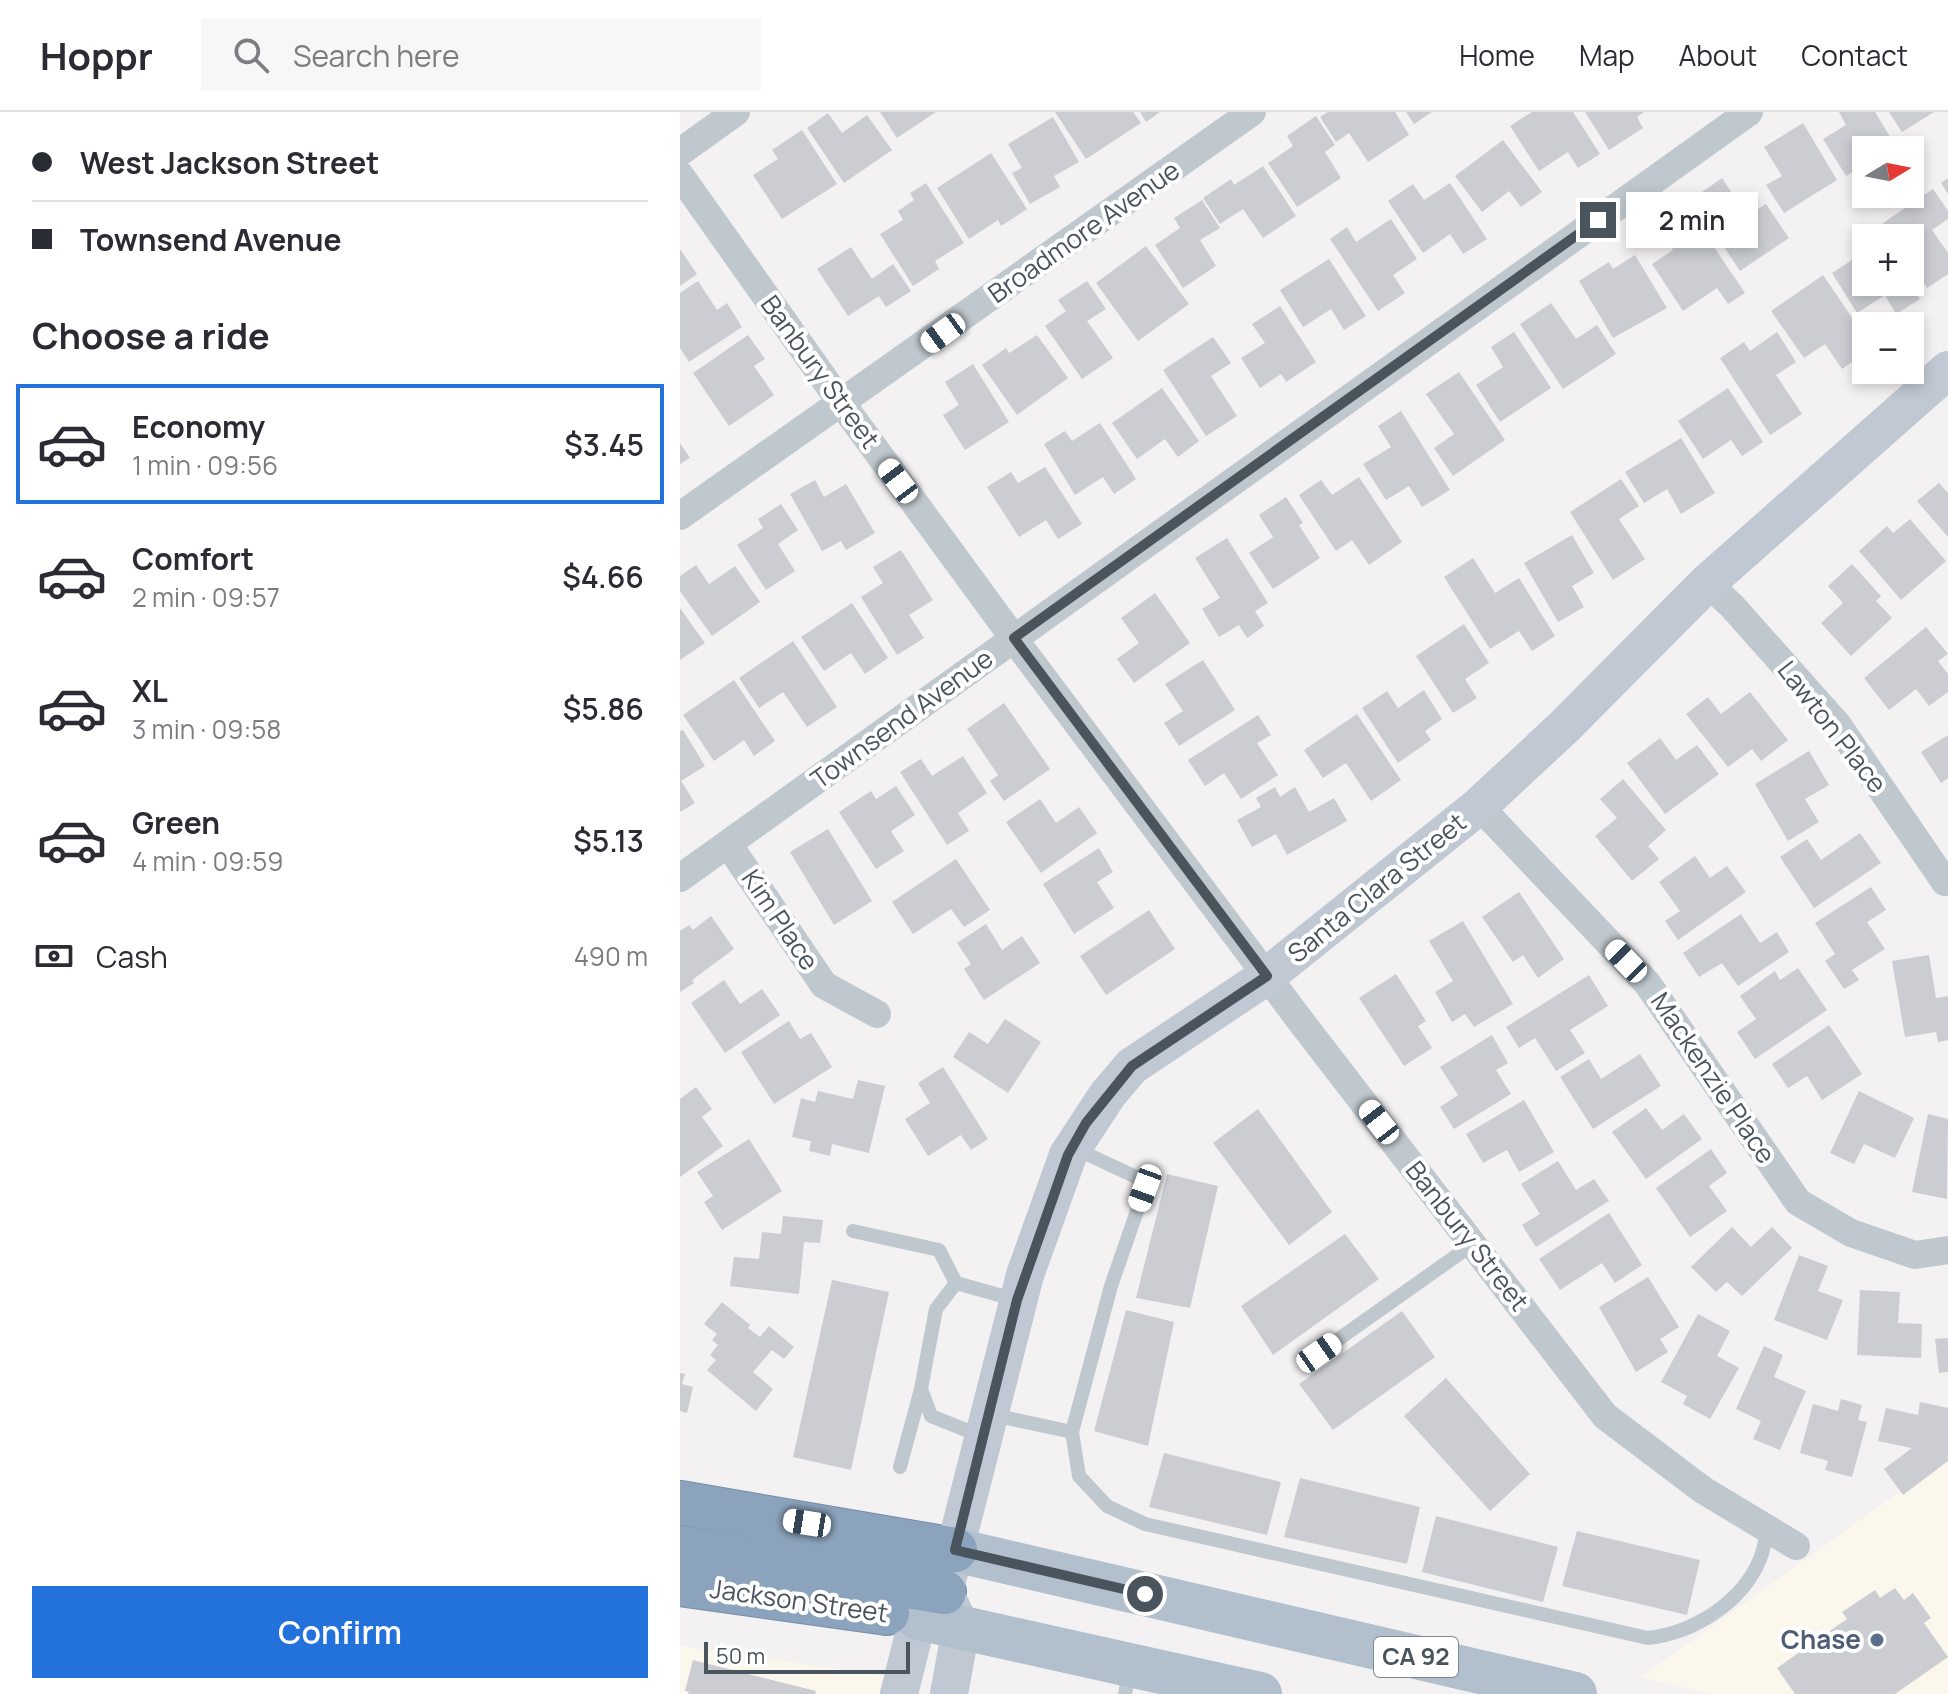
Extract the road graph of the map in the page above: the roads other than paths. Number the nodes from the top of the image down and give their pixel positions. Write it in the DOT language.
graph roads {
  1 [pos="736,112"];
  2 [pos="1252,112"];
  3 [pos="1749,112"];
  4 [pos="680,152"];
  5 [pos="680,175"];
  6 [pos="1945,379"];
  7 [pos="842,404"];
  8 [pos="680,516"];
  9 [pos="1707,583"];
  10 [pos="1014,638"];
  11 [pos="1479,806"];
  12 [pos="728,844"];
  13 [pos="680,878"];
  14 [pos="1945,882"];
  15 [pos="1267,976"];
  16 [pos="877,1014"];
  17 [pos="1072,1148"];
  18 [pos="853,1231"];
  19 [pos="1473,1244"];
  20 [pos="1948,1250"];
  21 [pos="956,1283"];
  22 [pos="1017,1300"];
  23 [pos="1319,1353"];
  24 [pos="921,1389"];
  25 [pos="986,1426"];
  26 [pos="1072,1432"];
  27 [pos="900,1467"];
  28 [pos="680,1503"];
  29 [pos="1768,1529"];
  30 [pos="1796,1546"];
  31 [pos="680,1548"];
  32 [pos="955,1550"];
  33 [pos="680,1584"];
  34 [pos="941,1613"];
  35 [pos="1128,1679"];
  36 [pos="899,1694"];
  37 [pos="949,1694"];
  38 [pos="1260,1694"];
  39 [pos="1575,1694"];
  1 -- 4 [label="street"];
  2 -- 7 [label="street, Broadmore Avenue"];
  3 -- 10 [label="street, Townsend Avenue"];
  5 -- 7 [label="street, Banbury Street"];
  6 -- 9 [label="main road, Santa Clara Street"];
  7 -- 8 [label="street, Broadmore Avenue"];
  7 -- 10 [label="street, Banbury Street"];
  9 -- 11 [label="main road, Santa Clara Street"];
  9 -- 14 [label="street, Lawton Place"];
  10 -- 12 [label="street, Townsend Avenue"];
  10 -- 15 [label="street, Banbury Street"];
  11 -- 15 [label="main road, Santa Clara Street"];
  11 -- 20 [label="street, Mackenzie Place"];
  12 -- 13 [label="street, Townsend Avenue"];
  12 -- 16 [label="street, Kim Place"];
  15 -- 17 [label="main road, Santa Clara Street"];
  15 -- 19 [label="street, Banbury Street"];
  17 -- 22 [label="main road, Santa Clara Street"];
  17 -- 26 [label="lane"];
  18 -- 21 [label="lane"];
  19 -- 23 [label="lane"];
  19 -- 29 [label="street, Banbury Street"];
  21 -- 22 [label="lane"];
  21 -- 24 [label="lane"];
  22 -- 25 [label="main road, Santa Clara Street"];
  24 -- 25 [label="lane"];
  24 -- 27 [label="lane"];
  25 -- 26 [label="lane"];
  25 -- 32 [label="main road, Santa Clara Street"];
  26 -- 29 [label="lane"];
  28 -- 32 [label="highway, CA 92"];
  29 -- 30 [label="street, Banbury Street"];
  31 -- 34 [label="highway"];
  32 -- 34 [label="main road, Santa Clara Street"];
  32 -- 39 [label="main road, CA 92"];
  33 -- 34 [label="highway, Jackson Street"];
  34 -- 35 [label="main road"];
  34 -- 36 [label="main road, Santa Clara Street"];
  34 -- 37 [label="main road, Santa Clara Street"];
  35 -- 38 [label="main road"];
}
